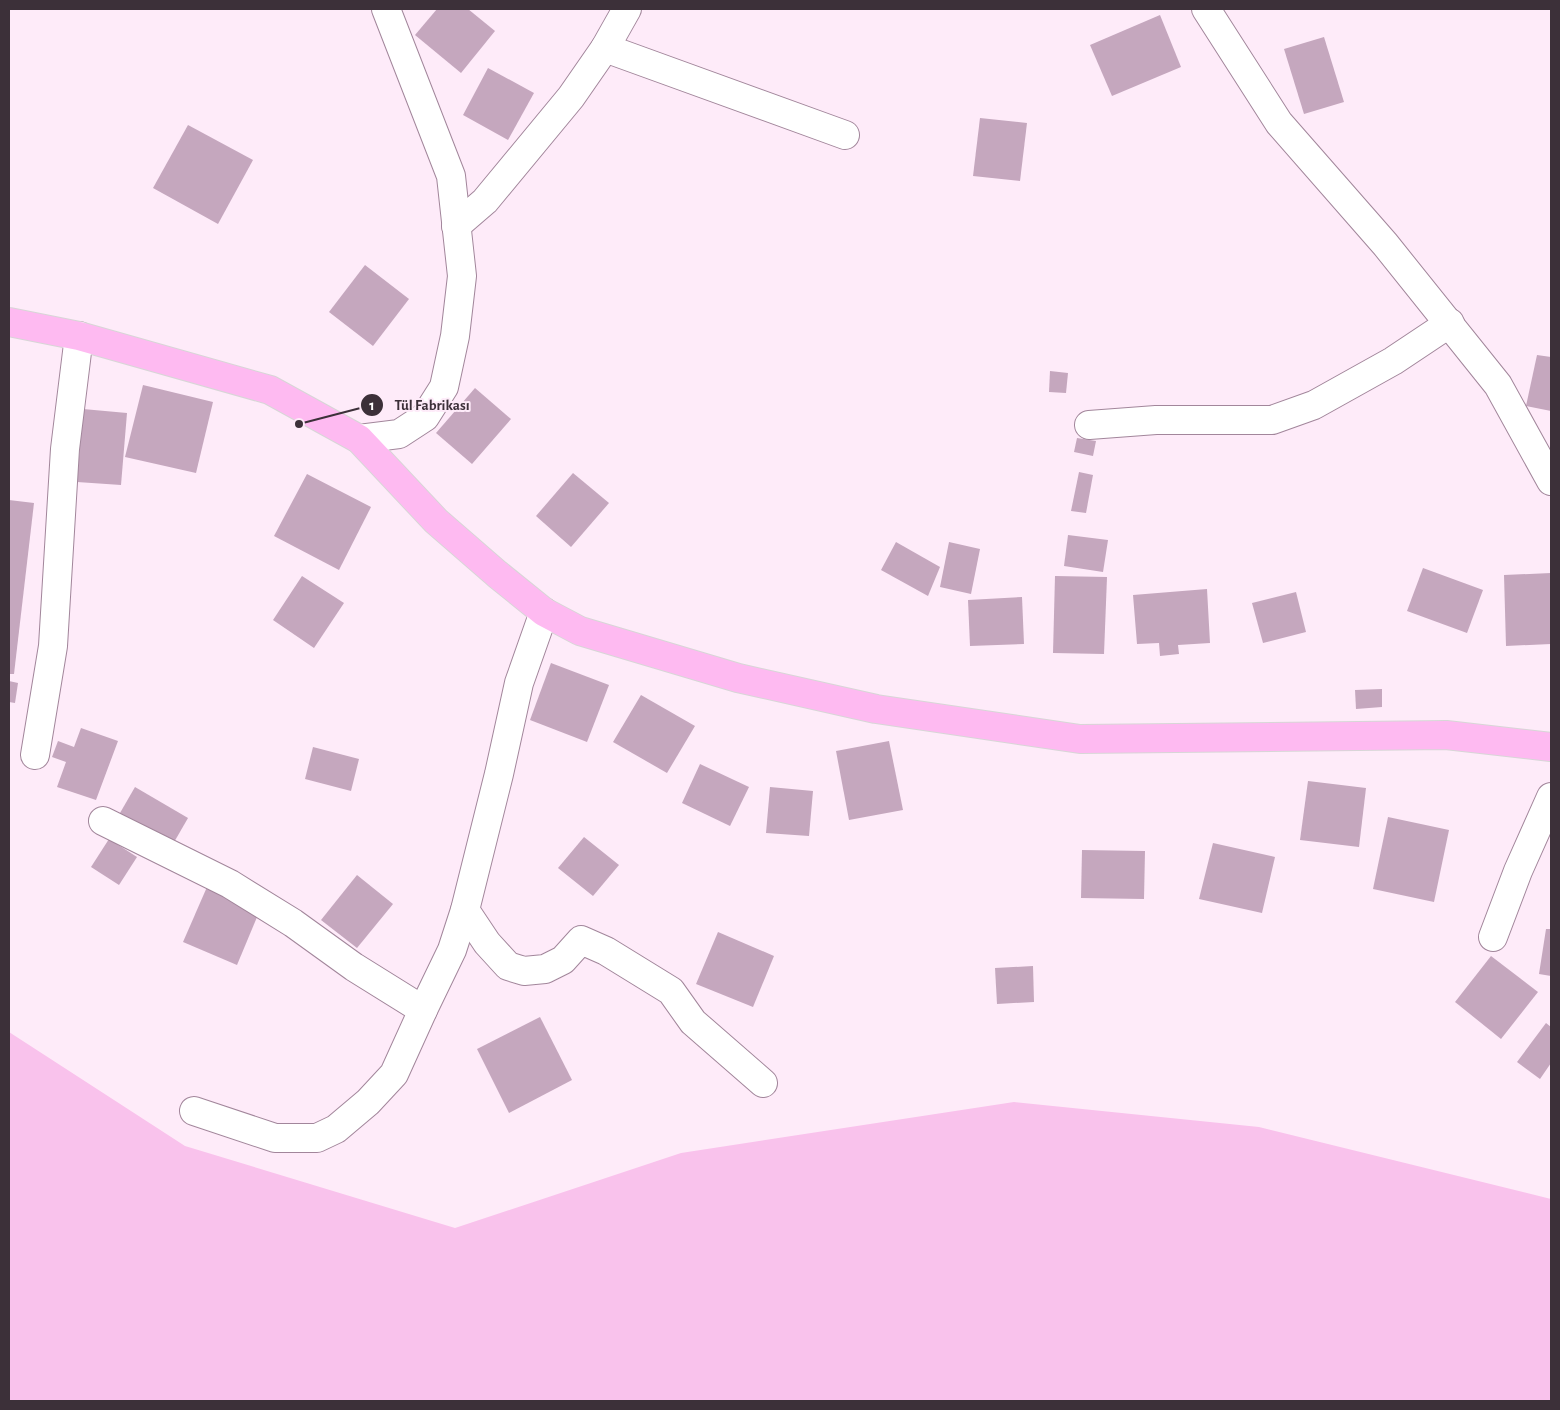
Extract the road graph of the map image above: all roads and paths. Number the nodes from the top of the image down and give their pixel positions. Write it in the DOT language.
graph roads {
  1 [pos="386,9"];
  2 [pos="627,9"];
  3 [pos="1206,9"];
  4 [pos="605,48"];
  5 [pos="845,134"];
  6 [pos="456,226"];
  7 [pos="9,322"];
  8 [pos="1450,323"];
  9 [pos="79,336"];
  10 [pos="1089,425"];
  11 [pos="359,439"];
  12 [pos="1551,481"];
  13 [pos="544,612"];
  14 [pos="1551,747"];
  15 [pos="35,755"];
  16 [pos="1551,797"];
  17 [pos="103,821"];
  18 [pos="465,910"];
  19 [pos="1493,937"];
  20 [pos="423,1010"];
  21 [pos="763,1083"];
  22 [pos="194,1111"];
  1 -- 6 [label="street"];
  2 -- 4 [label="street"];
  3 -- 8 [label="street"];
  4 -- 5 [label="street"];
  4 -- 6 [label="street"];
  6 -- 11 [label="street"];
  7 -- 9 [label="main road"];
  8 -- 10 [label="street"];
  8 -- 12 [label="street"];
  9 -- 11 [label="main road"];
  9 -- 15 [label="street"];
  11 -- 13 [label="main road"];
  13 -- 14 [label="main road"];
  13 -- 18 [label="street"];
  16 -- 19 [label="street"];
  17 -- 20 [label="street"];
  18 -- 20 [label="street"];
  18 -- 21 [label="street"];
  20 -- 22 [label="street"];
}
